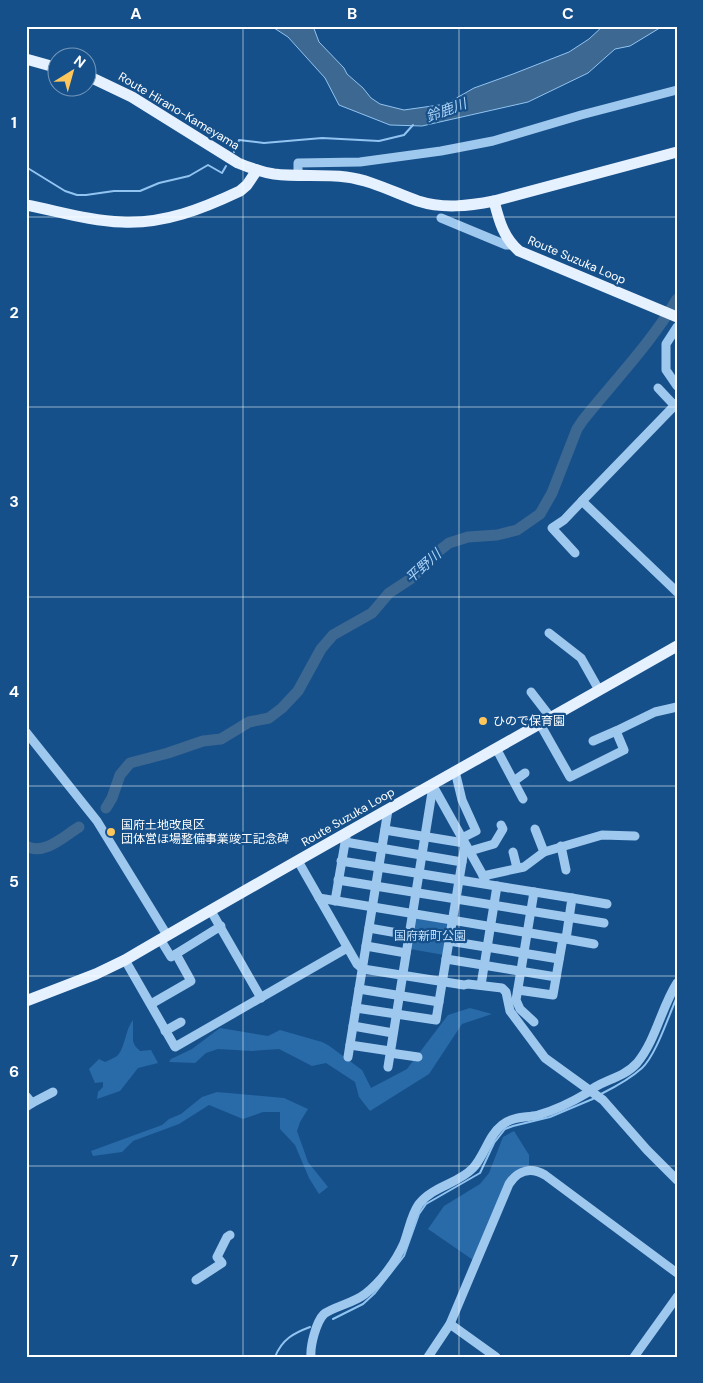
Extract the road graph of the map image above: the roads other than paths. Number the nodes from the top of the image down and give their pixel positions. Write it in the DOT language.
graph roads {
  1 [pos="26,59"];
  2 [pos="48,65"];
  3 [pos="98,81"];
  4 [pos="677,90"];
  5 [pos="677,152"];
  6 [pos="256,170"];
  7 [pos="298,175"];
  8 [pos="494,200"];
  9 [pos="26,205"];
  10 [pos="440,218"];
  11 [pos="513,245"];
  12 [pos="671,314"];
  13 [pos="677,327"];
  14 [pos="677,386"];
  15 [pos="658,388"];
  16 [pos="676,404"];
  17 [pos="582,501"];
  18 [pos="575,552"];
  19 [pos="677,592"];
  20 [pos="549,633"];
  21 [pos="677,646"];
  22 [pos="599,690"];
  23 [pos="531,692"];
  24 [pos="677,707"];
  25 [pos="551,718"];
  26 [pos="540,724"];
  27 [pos="616,731"];
  28 [pos="26,732"];
  29 [pos="593,741"];
  30 [pos="496,748"];
  31 [pos="455,772"];
  32 [pos="526,773"];
  33 [pos="514,780"];
  34 [pos="433,785"];
  35 [pos="523,799"];
  36 [pos="388,810"];
  37 [pos="501,825"];
  38 [pos="535,829"];
  39 [pos="385,830"];
  40 [pos="635,836"];
  41 [pos="425,837"];
  42 [pos="345,838"];
  43 [pos="465,844"];
  44 [pos="561,846"];
  45 [pos="382,849"];
  46 [pos="513,852"];
  47 [pos="544,852"];
  48 [pos="422,855"];
  49 [pos="298,861"];
  50 [pos="342,861"];
  51 [pos="462,862"];
  52 [pos="379,867"];
  53 [pos="517,868"];
  54 [pos="566,870"];
  55 [pos="419,874"];
  56 [pos="483,876"];
  57 [pos="338,880"];
  58 [pos="459,880"];
  59 [pos="376,886"];
  60 [pos="493,886"];
  61 [pos="416,892"];
  62 [pos="534,892"];
  63 [pos="319,898"];
  64 [pos="572,898"];
  65 [pos="456,899"];
  66 [pos="335,901"];
  67 [pos="607,904"];
  68 [pos="494,905"];
  69 [pos="373,908"];
  70 [pos="211,911"];
  71 [pos="531,911"];
  72 [pos="413,914"];
  73 [pos="569,917"];
  74 [pos="452,920"];
  75 [pos="604,923"];
  76 [pos="221,926"];
  77 [pos="490,926"];
  78 [pos="369,928"];
  79 [pos="528,933"];
  80 [pos="409,935"];
  81 [pos="164,937"];
  82 [pos="564,938"];
  83 [pos="449,941"];
  84 [pos="594,944"];
  85 [pos="366,946"];
  86 [pos="487,947"];
  87 [pos="347,948"];
  88 [pos="406,953"];
  89 [pos="524,953"];
  90 [pos="176,954"];
  91 [pos="559,959"];
  92 [pos="125,960"];
  93 [pos="446,960"];
  94 [pos="484,966"];
  95 [pos="363,969"];
  96 [pos="521,972"];
  97 [pos="402,975"];
  98 [pos="556,977"];
  99 [pos="442,982"];
  100 [pos="677,983"];
  101 [pos="481,985"];
  102 [pos="359,990"];
  103 [pos="518,990"];
  104 [pos="399,996"];
  105 [pos="261,998"];
  106 [pos="26,1001"];
  107 [pos="439,1002"];
  108 [pos="151,1004"];
  109 [pos="356,1008"];
  110 [pos="396,1014"];
  111 [pos="181,1022"];
  112 [pos="534,1022"];
  113 [pos="354,1026"];
  114 [pos="165,1031"];
  115 [pos="393,1033"];
  116 [pos="350,1045"];
  117 [pos="390,1052"];
  118 [pos="348,1057"];
  119 [pos="418,1057"];
  120 [pos="388,1067"];
  121 [pos="592,1091"];
  122 [pos="53,1092"];
  123 [pos="28,1102"];
  124 [pos="677,1180"];
  125 [pos="230,1235"];
  126 [pos="677,1273"];
  127 [pos="196,1280"];
  128 [pos="677,1297"];
  129 [pos="450,1324"];
  130 [pos="311,1357"];
  131 [pos="428,1357"];
  132 [pos="496,1357"];
  133 [pos="634,1357"];
  1 -- 2 [label="main road"];
  3 -- 6 [label="main road, Route Hirano-Kameyama"];
  4 -- 7 [label="street"];
  5 -- 8 [label="main road"];
  6 -- 7 [label="main road"];
  6 -- 9 [label="main road"];
  7 -- 8 [label="main road"];
  8 -- 11 [label="main road, Route Suzuka Loop"];
  10 -- 11 [label="street"];
  11 -- 12 [label="main road, Route Suzuka Loop"];
  13 -- 14 [label="street"];
  15 -- 16 [label="street"];
  16 -- 17 [label="street"];
  17 -- 18 [label="street"];
  17 -- 19 [label="street"];
  20 -- 22 [label="street"];
  21 -- 22 [label="main road, Route Suzuka Loop"];
  22 -- 25 [label="main road, Route Suzuka Loop"];
  23 -- 25 [label="street"];
  24 -- 27 [label="street"];
  25 -- 26 [label="main road, Route Suzuka Loop"];
  26 -- 27 [label="street"];
  26 -- 30 [label="main road, Route Suzuka Loop"];
  27 -- 29 [label="street"];
  28 -- 81 [label="street"];
  30 -- 31 [label="main road, Route Suzuka Loop"];
  30 -- 33 [label="street"];
  31 -- 34 [label="main road, Route Suzuka Loop"];
  31 -- 43 [label="street"];
  32 -- 33 [label="street"];
  33 -- 35 [label="street"];
  34 -- 36 [label="main road, Route Suzuka Loop"];
  34 -- 41 [label="street"];
  34 -- 43 [label="street"];
  36 -- 39 [label="street"];
  36 -- 42 [label="main road, Route Suzuka Loop"];
  37 -- 43 [label="street"];
  38 -- 47 [label="street"];
  39 -- 41 [label="street"];
  39 -- 45 [label="street"];
  40 -- 44 [label="street"];
  41 -- 43 [label="street"];
  41 -- 48 [label="street"];
  42 -- 45 [label="street"];
  42 -- 49 [label="main road, Route Suzuka Loop"];
  42 -- 50 [label="street"];
  43 -- 51 [label="street"];
  43 -- 56 [label="street"];
  44 -- 47 [label="street"];
  44 -- 54 [label="street"];
  45 -- 48 [label="street"];
  45 -- 52 [label="street"];
  46 -- 53 [label="street"];
  47 -- 53 [label="street"];
  48 -- 51 [label="street"];
  48 -- 55 [label="street"];
  49 -- 63 [label="street"];
  49 -- 70 [label="main road, Route Suzuka Loop"];
  50 -- 52 [label="street"];
  50 -- 57 [label="street"];
  51 -- 58 [label="street"];
  52 -- 55 [label="street"];
  52 -- 59 [label="street"];
  53 -- 56 [label="street"];
  55 -- 58 [label="street"];
  55 -- 61 [label="street"];
  56 -- 60 [label="street"];
  57 -- 59 [label="street"];
  57 -- 66 [label="street"];
  58 -- 60 [label="street"];
  58 -- 65 [label="street"];
  59 -- 61 [label="street"];
  59 -- 69 [label="street"];
  60 -- 62 [label="street"];
  60 -- 68 [label="street"];
  61 -- 65 [label="street"];
  61 -- 72 [label="street"];
  62 -- 64 [label="street"];
  62 -- 71 [label="street"];
  63 -- 66 [label="street"];
  63 -- 87 [label="street"];
  64 -- 67 [label="street"];
  64 -- 73 [label="street"];
  65 -- 68 [label="street"];
  65 -- 74 [label="street"];
  66 -- 69 [label="street"];
  68 -- 71 [label="street"];
  68 -- 77 [label="street"];
  69 -- 72 [label="street"];
  69 -- 78 [label="street"];
  70 -- 76 [label="street"];
  70 -- 81 [label="main road, Route Suzuka Loop"];
  71 -- 73 [label="street"];
  71 -- 79 [label="street"];
  72 -- 74 [label="street"];
  72 -- 80 [label="street"];
  73 -- 75 [label="street"];
  73 -- 82 [label="street"];
  74 -- 77 [label="street"];
  74 -- 83 [label="street"];
  76 -- 90 [label="street"];
  76 -- 105 [label="street"];
  77 -- 79 [label="street"];
  77 -- 86 [label="street"];
  78 -- 80 [label="street"];
  78 -- 85 [label="street"];
  79 -- 82 [label="street"];
  79 -- 89 [label="street"];
  80 -- 88 [label="street"];
  81 -- 90 [label="street"];
  81 -- 92 [label="main road, Route Suzuka Loop"];
  82 -- 84 [label="street"];
  82 -- 91 [label="street"];
  83 -- 86 [label="street"];
  83 -- 93 [label="street"];
  85 -- 88 [label="street"];
  85 -- 95 [label="street"];
  86 -- 89 [label="street"];
  86 -- 94 [label="street"];
  87 -- 95 [label="street"];
  87 -- 105 [label="street"];
  88 -- 97 [label="street"];
  89 -- 91 [label="street"];
  89 -- 96 [label="street"];
  90 -- 108 [label="street"];
  91 -- 98 [label="street"];
  92 -- 106 [label="main road, Route Suzuka Loop"];
  92 -- 108 [label="street"];
  93 -- 94 [label="street"];
  93 -- 99 [label="street"];
  94 -- 96 [label="street"];
  94 -- 101 [label="street"];
  95 -- 97 [label="street"];
  95 -- 102 [label="street"];
  96 -- 98 [label="street"];
  96 -- 103 [label="street"];
  97 -- 99 [label="street"];
  97 -- 104 [label="street"];
  98 -- 103 [label="street"];
  99 -- 101 [label="street"];
  99 -- 107 [label="street"];
  100 -- 121 [label="street"];
  101 -- 121 [label="street"];
  102 -- 104 [label="street"];
  102 -- 109 [label="street"];
  103 -- 112 [label="street"];
  104 -- 107 [label="street"];
  104 -- 110 [label="street"];
  105 -- 114 [label="street"];
  107 -- 110 [label="street"];
  108 -- 114 [label="street"];
  109 -- 110 [label="street"];
  109 -- 113 [label="street"];
  110 -- 115 [label="street"];
  111 -- 114 [label="street"];
  113 -- 115 [label="street"];
  113 -- 116 [label="street"];
  115 -- 117 [label="street"];
  116 -- 117 [label="street"];
  116 -- 118 [label="street"];
  117 -- 119 [label="street"];
  117 -- 120 [label="street"];
  121 -- 124 [label="street"];
  121 -- 130 [label="street"];
  122 -- 123 [label="street"];
  125 -- 127 [label="street"];
  126 -- 129 [label="street"];
  128 -- 133 [label="street"];
  129 -- 131 [label="street"];
  129 -- 132 [label="street"];
}
